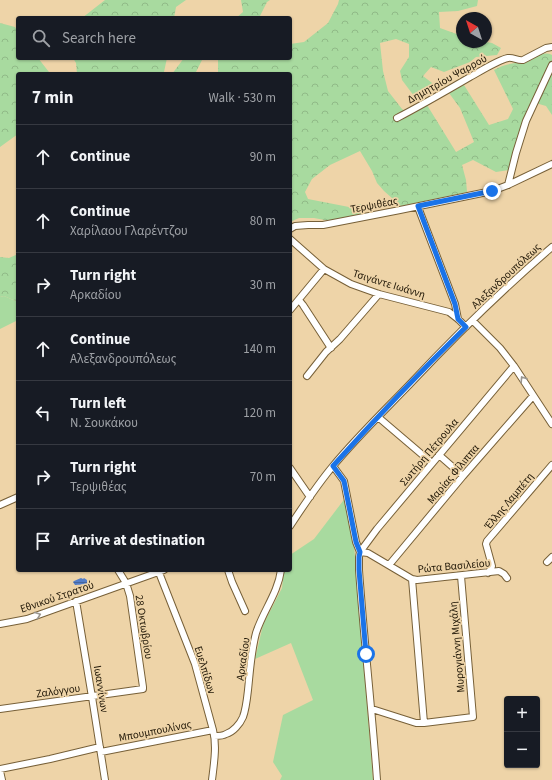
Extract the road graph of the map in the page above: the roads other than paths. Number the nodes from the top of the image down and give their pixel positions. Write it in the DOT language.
graph roads {
  1 [pos="552,47"];
  2 [pos="552,65"];
  3 [pos="397,118"];
  4 [pos="552,165"];
  5 [pos="508,185"];
  6 [pos="418,206"];
  7 [pos="292,228"];
  8 [pos="292,241"];
  9 [pos="552,247"];
  10 [pos="324,269"];
  11 [pos="379,294"];
  12 [pos="299,300"];
  13 [pos="292,308"];
  14 [pos="458,319"];
  15 [pos="473,321"];
  16 [pos="466,327"];
  17 [pos="331,348"];
  18 [pos="514,366"];
  19 [pos="307,376"];
  20 [pos="533,396"];
  21 [pos="378,417"];
  22 [pos="552,424"];
  23 [pos="439,455"];
  24 [pos="432,463"];
  25 [pos="552,465"];
  26 [pos="333,466"];
  27 [pos="292,471"];
  28 [pos="463,476"];
  29 [pos="310,496"];
  30 [pos="16,498"];
  31 [pos="0,505"];
  32 [pos="292,523"];
  33 [pos="360,552"];
  34 [pos="389,565"];
  35 [pos="119,572"];
  36 [pos="157,572"];
  37 [pos="160,572"];
  38 [pos="229,572"];
  39 [pos="281,572"];
  40 [pos="488,573"];
  41 [pos="461,576"];
  42 [pos="507,578"];
  43 [pos="412,579"];
  44 [pos="126,583"];
  45 [pos="76,602"];
  46 [pos="245,612"];
  47 [pos="0,624"];
  48 [pos="142,689"];
  49 [pos="92,697"];
  50 [pos="0,709"];
  51 [pos="372,709"];
  52 [pos="424,723"];
  53 [pos="213,733"];
  54 [pos="100,749"];
  55 [pos="0,770"];
  56 [pos="2,780"];
  57 [pos="105,780"];
  58 [pos="212,780"];
  59 [pos="377,780"];
  1 -- 3 [label="street, Δημητρίου Ψαρρού"];
  2 -- 5 [label="street"];
  4 -- 5 [label="street, Τερψιθέας"];
  5 -- 6 [label="street, Τερψιθέας"];
  6 -- 7 [label="street, Τερψιθέας"];
  6 -- 14 [label="street"];
  8 -- 10 [label="street, Τσιγάντε Ιωάννη"];
  9 -- 15 [label="street, Αλεξανδρουπόλεως"];
  10 -- 11 [label="street, Τσιγάντε Ιωάννη"];
  10 -- 12 [label="street"];
  11 -- 14 [label="street, Τσιγάντε Ιωάννη"];
  11 -- 17 [label="street"];
  12 -- 13 [label="street"];
  12 -- 17 [label="street"];
  14 -- 16 [label="street, Τσιγάντε Ιωάννη"];
  15 -- 16 [label="street, Αλεξανδρουπόλεως"];
  15 -- 18 [label="street"];
  16 -- 21 [label="street, Αλεξανδρουπόλεως"];
  17 -- 19 [label="street"];
  20 -- 18 [label="street, one-way"];
  18 -- 23 [label="street, Σωτήρη Πέτρουλα"];
  20 -- 22 [label="street"];
  20 -- 28 [label="street, Μαρίας Φίλιππα"];
  21 -- 24 [label="street"];
  21 -- 26 [label="street, Αλεξανδρουπόλεως"];
  23 -- 24 [label="street, Σωτήρη Πέτρουλα"];
  23 -- 28 [label="street"];
  24 -- 33 [label="street, Σωτήρη Πέτρουλα"];
  25 -- 40 [label="street, Έλλης Λαμπέτη"];
  26 -- 29 [label="street"];
  26 -- 33 [label="street"];
  27 -- 29 [label="street"];
  28 -- 34 [label="street, Μαρίας Φίλιππα"];
  29 -- 32 [label="street"];
  30 -- 31 [label="street"];
  33 -- 34 [label="street, Ρώτα Βασιλείου"];
  33 -- 51 [label="street"];
  34 -- 43 [label="street, Ρώτα Βασιλείου"];
  35 -- 44 [label="street, 28 Οκτωβρίου"];
  36 -- 44 [label="street, Εθνικού Στρατού"];
  37 -- 53 [label="street, Ευελπίδων"];
  38 -- 46 [label="street"];
  39 -- 53 [label="street, Αρκαδίου"];
  40 -- 41 [label="street, Ρώτα Βασιλείου"];
  40 -- 42 [label="street, Ρώτα Βασιλείου"];
  41 -- 43 [label="street, Ρώτα Βασιλείου"];
  41 -- 52 [label="street, Μυρογιάννη Μιχάλη"];
  43 -- 52 [label="street"];
  44 -- 45 [label="street, Εθνικού Στρατού"];
  44 -- 48 [label="street, 28 Οκτωβρίου"];
  47 -- 45 [label="street, Εθνικού Στρατού, one-way"];
  45 -- 49 [label="street, Ιωαννίνων"];
  48 -- 49 [label="street, Ζαλόγγου"];
  49 -- 50 [label="street, Ζαλόγγου"];
  49 -- 54 [label="street, Ιωαννίνων"];
  51 -- 52 [label="street"];
  51 -- 59 [label="street"];
  53 -- 54 [label="street, Μπουμπουλίνας"];
  53 -- 58 [label="street, Ευελπίδων"];
  54 -- 55 [label="street, Μπουμπουλίνας"];
  54 -- 57 [label="street, Ιωαννίνων"];
  55 -- 56 [label="street"];
}
